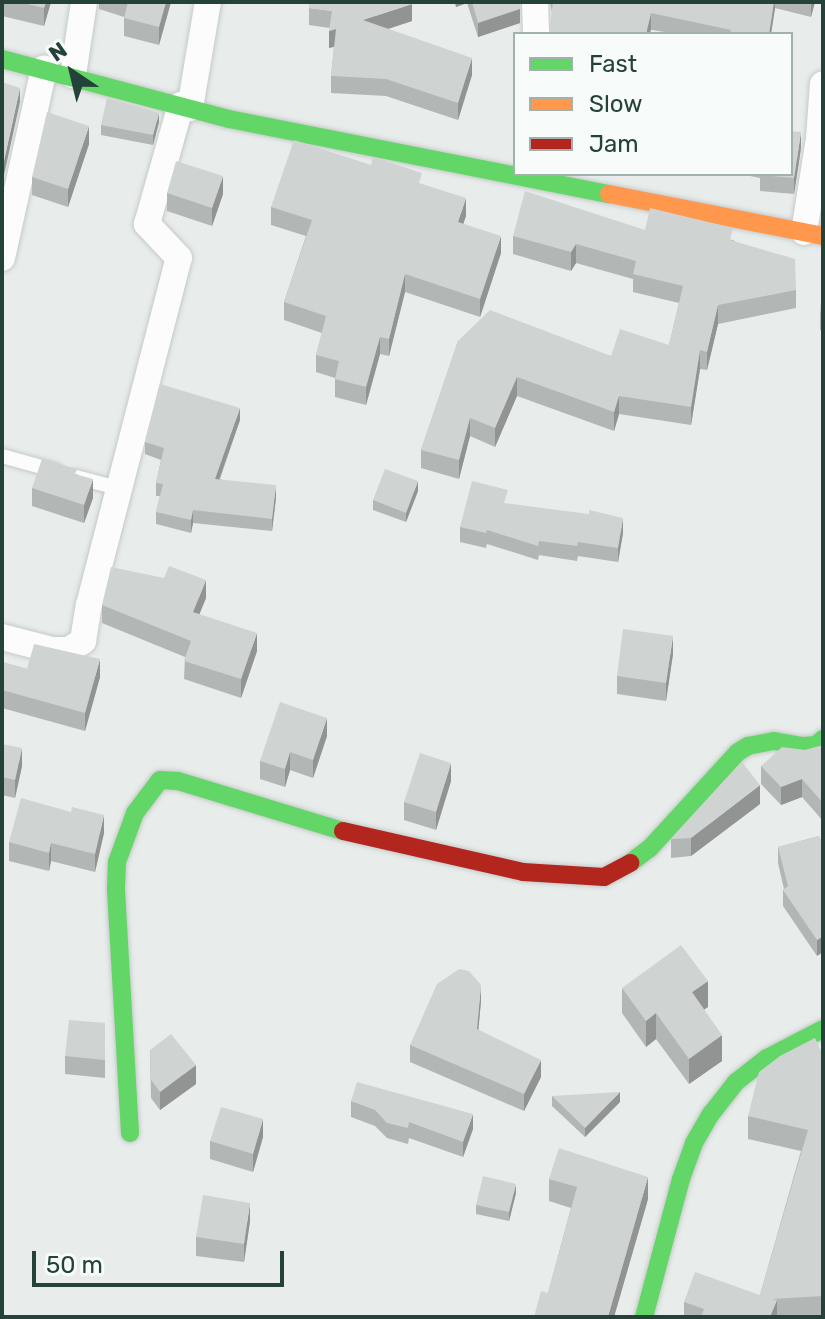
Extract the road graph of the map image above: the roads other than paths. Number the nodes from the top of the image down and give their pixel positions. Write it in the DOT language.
graph roads {
  1 [pos="84,2"];
  2 [pos="208,2"];
  3 [pos="535,2"];
  4 [pos="536,32"];
  5 [pos="2,59"];
  6 [pos="44,69"];
  7 [pos="73,75"];
  8 [pos="823,84"];
  9 [pos="186,107"];
  10 [pos="513,175"];
  11 [pos="519,176"];
  12 [pos="813,234"];
  13 [pos="2,258"];
  14 [pos="2,456"];
  15 [pos="121,489"];
  16 [pos="2,637"];
  17 [pos="823,739"];
  18 [pos="823,1029"];
  19 [pos="130,1133"];
  20 [pos="644,1317"];
  1 -- 7 [label="street"];
  2 -- 9 [label="street"];
  3 -- 4 [label="street"];
  5 -- 6 [label="street"];
  6 -- 7 [label="street"];
  6 -- 13 [label="street"];
  7 -- 9 [label="street"];
  8 -- 12 [label="street"];
  9 -- 10 [label="street"];
  9 -- 15 [label="street"];
  11 -- 12 [label="street"];
  14 -- 15 [label="lane"];
  15 -- 16 [label="street"];
  17 -- 19 [label="street"];
  18 -- 20 [label="street"];
}
